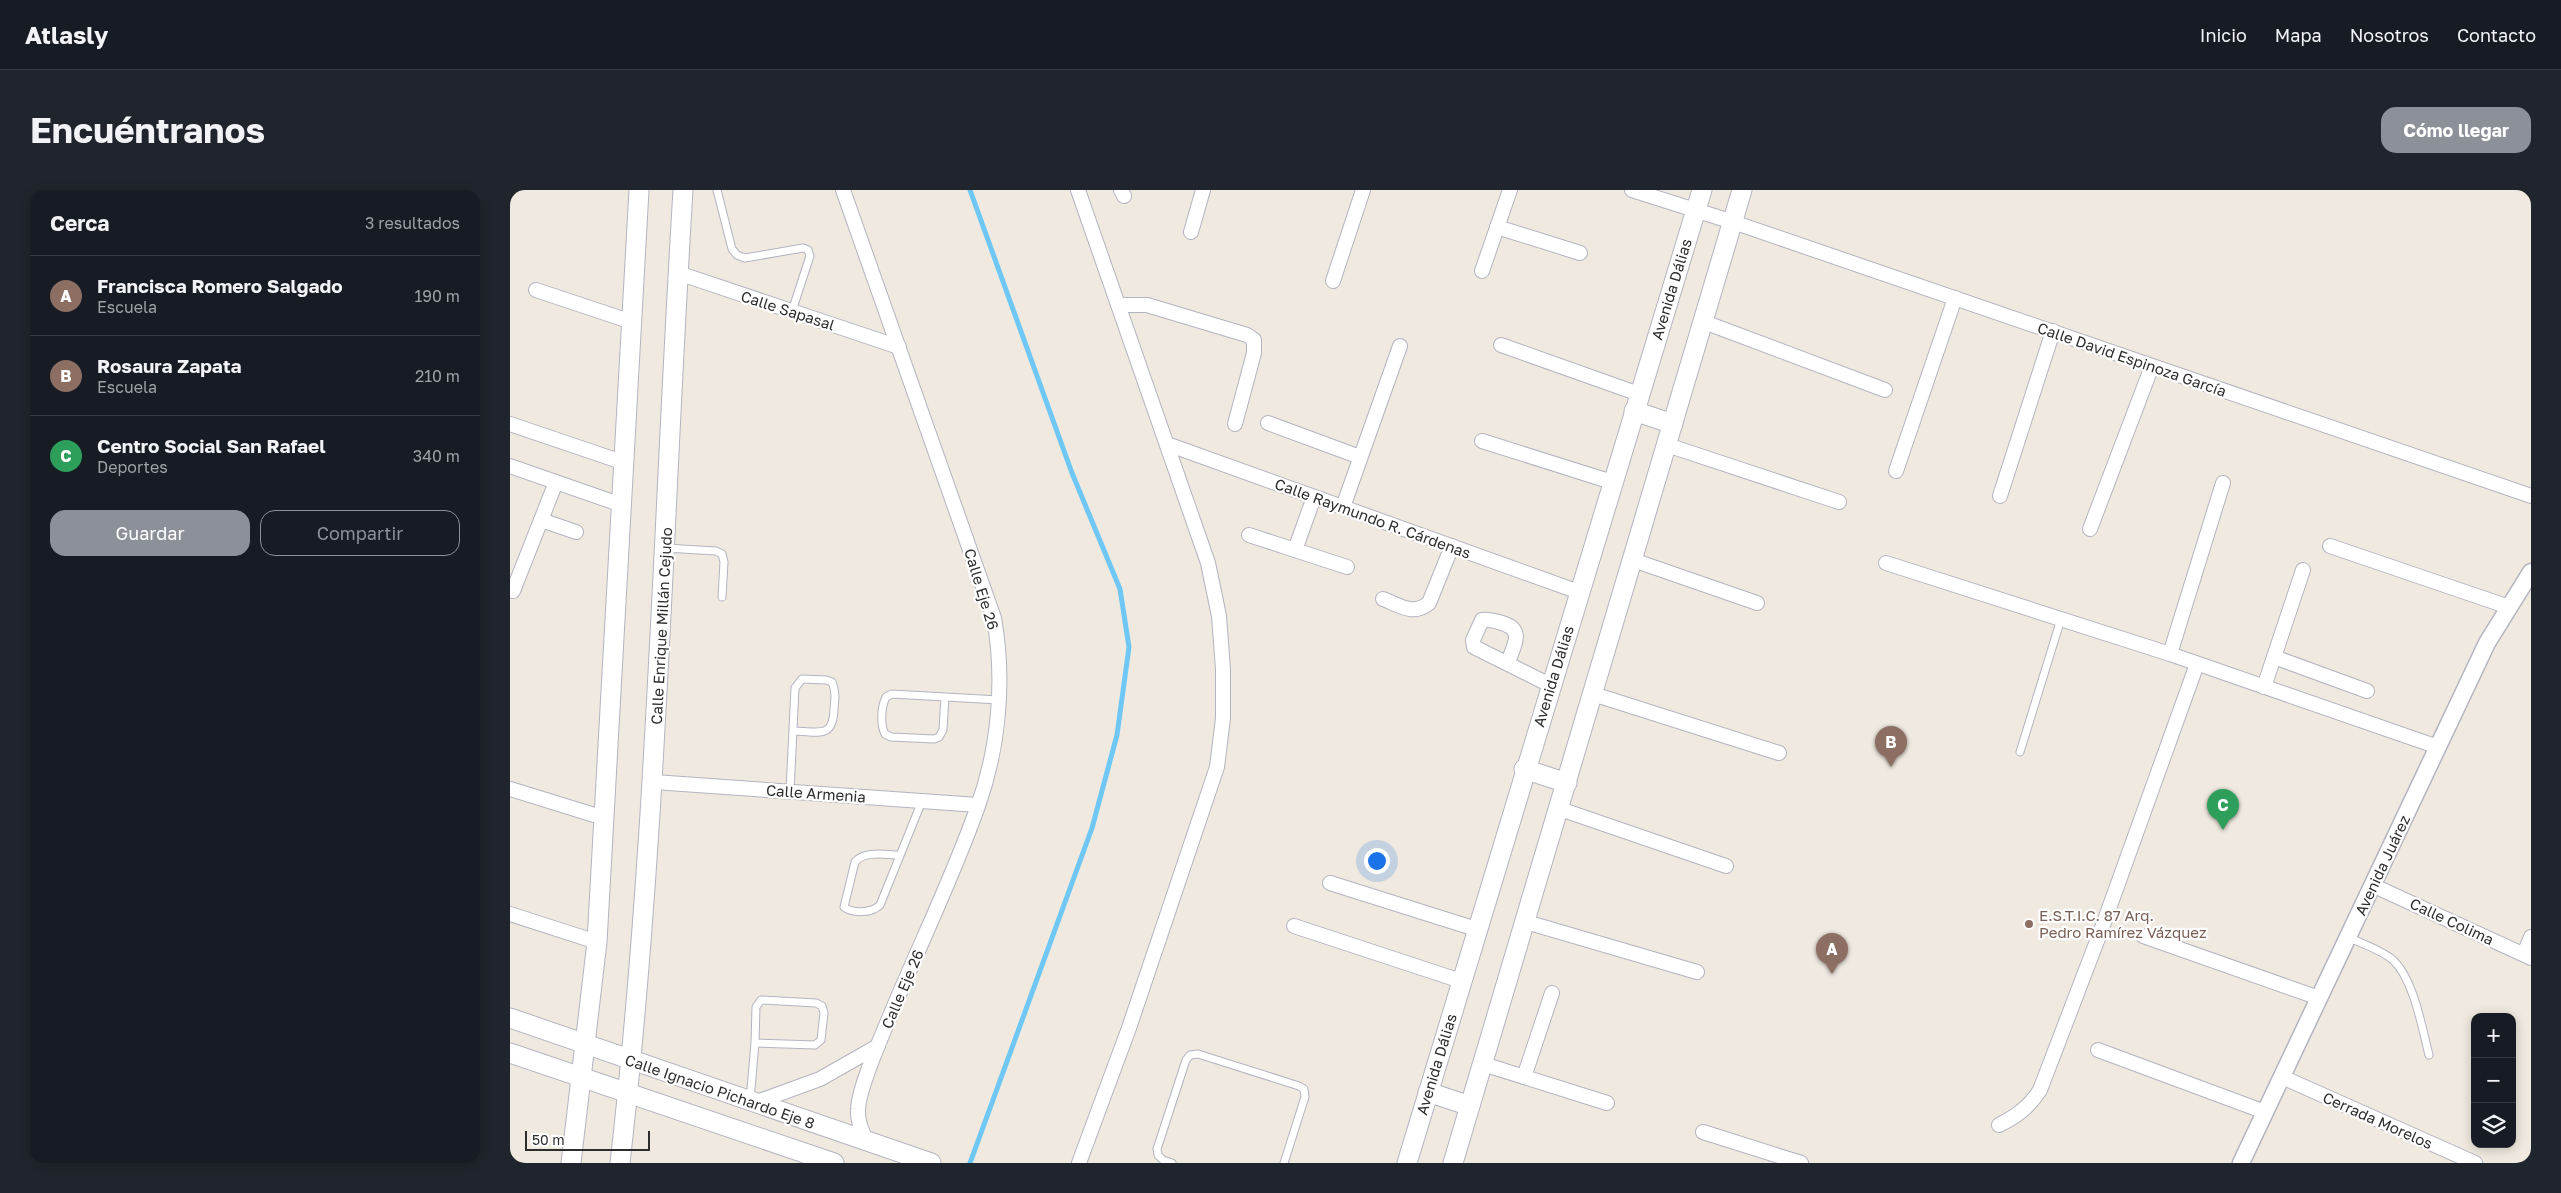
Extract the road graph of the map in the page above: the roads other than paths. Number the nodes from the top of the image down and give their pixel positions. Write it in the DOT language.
graph roads {
  1 [pos="639,190"];
  2 [pos="682,190"];
  3 [pos="718,190"];
  4 [pos="843,190"];
  5 [pos="1078,190"];
  6 [pos="1204,190"];
  7 [pos="1363,190"];
  8 [pos="1510,190"];
  9 [pos="1632,190"];
  10 [pos="1702,190"];
  11 [pos="1742,190"];
  12 [pos="1696,210"];
  13 [pos="1733,222"];
  14 [pos="1497,227"];
  15 [pos="1191,232"];
  16 [pos="1580,254"];
  17 [pos="1482,271"];
  18 [pos="678,273"];
  19 [pos="1333,281"];
  20 [pos="536,290"];
  21 [pos="1956,298"];
  22 [pos="1119,305"];
  23 [pos="792,311"];
  24 [pos="632,322"];
  25 [pos="1704,322"];
  26 [pos="2053,332"];
  27 [pos="1501,345"];
  28 [pos="1400,346"];
  29 [pos="899,347"];
  30 [pos="2152,366"];
  31 [pos="1885,390"];
  32 [pos="1637,403"];
  33 [pos="1268,423"];
  34 [pos="510,424"];
  35 [pos="1235,424"];
  36 [pos="1673,424"];
  37 [pos="1482,441"];
  38 [pos="1167,444"];
  39 [pos="1667,445"];
  40 [pos="1360,457"];
  41 [pos="624,463"];
  42 [pos="510,466"];
  43 [pos="1896,471"];
  44 [pos="556,482"];
  45 [pos="1612,482"];
  46 [pos="2223,483"];
  47 [pos="2000,496"];
  48 [pos="2531,496"];
  49 [pos="1314,497"];
  50 [pos="1838,502"];
  51 [pos="622,505"];
  52 [pos="1343,507"];
  53 [pos="541,520"];
  54 [pos="2090,529"];
  55 [pos="576,532"];
  56 [pos="1249,535"];
  57 [pos="1452,546"];
  58 [pos="2330,546"];
  59 [pos="664,548"];
  60 [pos="1295,550"];
  61 [pos="1633,560"];
  62 [pos="1886,562"];
  63 [pos="1347,567"];
  64 [pos="2303,570"];
  65 [pos="2531,572"];
  66 [pos="512,591"];
  67 [pos="1579,592"];
  68 [pos="722,596"];
  69 [pos="1383,599"];
  70 [pos="1757,603"];
  71 [pos="2509,607"];
  72 [pos="2061,618"];
  73 [pos="2170,654"];
  74 [pos="2274,657"];
  75 [pos="1508,662"];
  76 [pos="2197,664"];
  77 [pos="1550,685"];
  78 [pos="2264,687"];
  79 [pos="2367,691"];
  80 [pos="1594,694"];
  81 [pos="945,697"];
  82 [pos="999,700"];
  83 [pos="793,731"];
  84 [pos="2438,747"];
  85 [pos="1779,752"];
  86 [pos="2020,752"];
  87 [pos="1524,769"];
  88 [pos="654,782"];
  89 [pos="1568,783"];
  90 [pos="510,789"];
  91 [pos="790,792"];
  92 [pos="922,801"];
  93 [pos="978,805"];
  94 [pos="1560,809"];
  95 [pos="604,818"];
  96 [pos="900,855"];
  97 [pos="1726,866"];
  98 [pos="1330,883"];
  99 [pos="2372,885"];
  100 [pos="510,914"];
  101 [pos="1526,922"];
  102 [pos="1294,926"];
  103 [pos="1476,929"];
  104 [pos="2143,936"];
  105 [pos="2348,937"];
  106 [pos="2531,937"];
  107 [pos="597,942"];
  108 [pos="2527,956"];
  109 [pos="1696,972"];
  110 [pos="1461,981"];
  111 [pos="1552,993"];
  112 [pos="2319,998"];
  113 [pos="510,1018"];
  114 [pos="755,1043"];
  115 [pos="586,1045"];
  116 [pos="878,1046"];
  117 [pos="2098,1050"];
  118 [pos="510,1053"];
  119 [pos="2429,1055"];
  120 [pos="632,1061"];
  121 [pos="1483,1064"];
  122 [pos="582,1077"];
  123 [pos="1524,1077"];
  124 [pos="2282,1077"];
  125 [pos="1428,1092"];
  126 [pos="628,1094"];
  127 [pos="752,1103"];
  128 [pos="1607,1103"];
  129 [pos="1470,1106"];
  130 [pos="2265,1112"];
  131 [pos="1999,1125"];
  132 [pos="1702,1132"];
  133 [pos="867,1142"];
  134 [pos="929,1162"];
  135 [pos="571,1163"];
  136 [pos="620,1163"];
  137 [pos="834,1163"];
  138 [pos="1079,1163"];
  139 [pos="1172,1163"];
  140 [pos="1284,1163"];
  141 [pos="1407,1163"];
  142 [pos="1453,1163"];
  143 [pos="1801,1163"];
  144 [pos="2241,1163"];
  145 [pos="2475,1163"];
  1 -- 24 [label="main road"];
  2 -- 18 [label="main road, Calle Enrique Millán Cejudo"];
  3 -- 23 [label="lane"];
  4 -- 29 [label="street, Calle Eje 26"];
  5 -- 22 [label="street"];
  6 -- 15 [label="street"];
  7 -- 19 [label="street"];
  8 -- 14 [label="street"];
  9 -- 12 [label="street"];
  10 -- 12 [label="main road, Avenida Dálias"];
  11 -- 13 [label="main road"];
  12 -- 13 [label="street, Calle David Espinoza García"];
  12 -- 32 [label="main road, Avenida Dálias"];
  13 -- 21 [label="street, Calle David Espinoza García"];
  13 -- 25 [label="main road"];
  14 -- 16 [label="street"];
  14 -- 17 [label="street"];
  18 -- 23 [label="street, Calle Sapasal"];
  18 -- 59 [label="main road, Calle Enrique Millán Cejudo"];
  20 -- 24 [label="street"];
  21 -- 26 [label="street, Calle David Espinoza García"];
  21 -- 43 [label="street"];
  22 -- 35 [label="street"];
  22 -- 38 [label="street"];
  23 -- 29 [label="street, Calle Sapasal"];
  24 -- 41 [label="main road"];
  25 -- 31 [label="street"];
  25 -- 36 [label="main road"];
  26 -- 30 [label="street, Calle David Espinoza García"];
  26 -- 47 [label="street"];
  27 -- 32 [label="street"];
  28 -- 40 [label="street"];
  29 -- 82 [label="street, Calle Eje 26"];
  30 -- 48 [label="street, Calle David Espinoza García"];
  30 -- 54 [label="street"];
  32 -- 36 [label="main road"];
  32 -- 45 [label="main road, Avenida Dálias"];
  33 -- 40 [label="street"];
  34 -- 41 [label="street"];
  36 -- 39 [label="main road"];
  37 -- 45 [label="street"];
  38 -- 49 [label="street, Calle Raymundo R. Cárdenas"];
  38 -- 138 [label="street"];
  39 -- 50 [label="street"];
  39 -- 61 [label="main road"];
  40 -- 52 [label="street"];
  41 -- 51 [label="main road"];
  42 -- 44 [label="street"];
  44 -- 51 [label="street"];
  44 -- 53 [label="street"];
  45 -- 67 [label="main road, Avenida Dálias"];
  46 -- 73 [label="street"];
  49 -- 52 [label="street, Calle Raymundo R. Cárdenas"];
  49 -- 60 [label="street"];
  51 -- 95 [label="main road"];
  52 -- 57 [label="street, Calle Raymundo R. Cárdenas"];
  53 -- 55 [label="street"];
  53 -- 66 [label="street"];
  56 -- 60 [label="street"];
  57 -- 67 [label="street, Calle Raymundo R. Cárdenas"];
  57 -- 69 [label="street"];
  58 -- 71 [label="street"];
  59 -- 68 [label="lane"];
  59 -- 88 [label="main road, Calle Enrique Millán Cejudo"];
  60 -- 63 [label="street"];
  61 -- 70 [label="street"];
  61 -- 80 [label="main road"];
  62 -- 72 [label="street"];
  64 -- 74 [label="street"];
  65 -- 71 [label="street, Avenida Juárez"];
  67 -- 77 [label="main road, Avenida Dálias"];
  71 -- 84 [label="street, Avenida Juárez"];
  72 -- 73 [label="street"];
  72 -- 86 [label="lane"];
  73 -- 76 [label="street"];
  74 -- 78 [label="street"];
  74 -- 79 [label="street"];
  75 -- 77 [label="street"];
  76 -- 78 [label="street"];
  76 -- 131 [label="street"];
  77 -- 87 [label="main road, Avenida Dálias"];
  78 -- 84 [label="street"];
  80 -- 85 [label="street"];
  80 -- 89 [label="main road"];
  81 -- 81 [label="lane"];
  81 -- 82 [label="lane"];
  82 -- 93 [label="street, Calle Eje 26"];
  83 -- 83 [label="lane"];
  83 -- 91 [label="lane"];
  84 -- 99 [label="street, Avenida Juárez"];
  87 -- 89 [label="main road"];
  87 -- 103 [label="main road, Avenida Dálias"];
  88 -- 91 [label="street, Calle Armenia"];
  88 -- 120 [label="main road, Calle Enrique Millán Cejudo"];
  89 -- 94 [label="main road"];
  90 -- 95 [label="street"];
  91 -- 92 [label="street, Calle Armenia"];
  92 -- 93 [label="street, Calle Armenia"];
  92 -- 96 [label="lane"];
  93 -- 116 [label="street, Calle Eje 26"];
  94 -- 97 [label="street"];
  94 -- 101 [label="main road"];
  95 -- 107 [label="main road"];
  96 -- 96 [label="lane"];
  98 -- 103 [label="street"];
  99 -- 105 [label="street, Avenida Juárez"];
  99 -- 108 [label="street, Calle Colima"];
  100 -- 107 [label="street"];
  101 -- 109 [label="street"];
  101 -- 121 [label="main road"];
  102 -- 110 [label="street"];
  103 -- 110 [label="main road, Avenida Dálias"];
  104 -- 112 [label="street"];
  105 -- 112 [label="street, Avenida Juárez"];
  105 -- 119 [label="lane"];
  106 -- 108 [label="street"];
  107 -- 115 [label="main road"];
  110 -- 125 [label="main road, Avenida Dálias"];
  111 -- 123 [label="street"];
  112 -- 124 [label="street, Avenida Juárez"];
  113 -- 115 [label="main road, Calle Ignacio Pichardo Eje 8"];
  114 -- 114 [label="lane"];
  114 -- 127 [label="lane"];
  115 -- 120 [label="main road, Calle Ignacio Pichardo Eje 8"];
  115 -- 122 [label="main road"];
  116 -- 127 [label="street, Calle Eje 26"];
  116 -- 133 [label="street, Calle Eje 26"];
  117 -- 130 [label="street"];
  118 -- 122 [label="main road, Calle Ignacio Pichardo Eje 8"];
  120 -- 126 [label="main road, Calle Enrique Millán Cejudo"];
  120 -- 127 [label="main road, Calle Ignacio Pichardo Eje 8"];
  121 -- 123 [label="street"];
  121 -- 129 [label="main road"];
  122 -- 126 [label="main road, Calle Ignacio Pichardo Eje 8"];
  122 -- 135 [label="main road"];
  123 -- 128 [label="street"];
  124 -- 130 [label="street, Avenida Juárez"];
  124 -- 145 [label="street, Cerrada Morelos"];
  125 -- 129 [label="main road"];
  125 -- 141 [label="main road, Avenida Dálias"];
  126 -- 136 [label="main road, Calle Enrique Millán Cejudo"];
  126 -- 137 [label="main road, Calle Ignacio Pichardo Eje 8"];
  127 -- 133 [label="main road, Calle Ignacio Pichardo Eje 8"];
  129 -- 142 [label="main road"];
  130 -- 144 [label="street, Avenida Juárez"];
  132 -- 143 [label="street"];
  133 -- 134 [label="main road, Calle Ignacio Pichardo Eje 8"];
  139 -- 140 [label="lane"];
}
